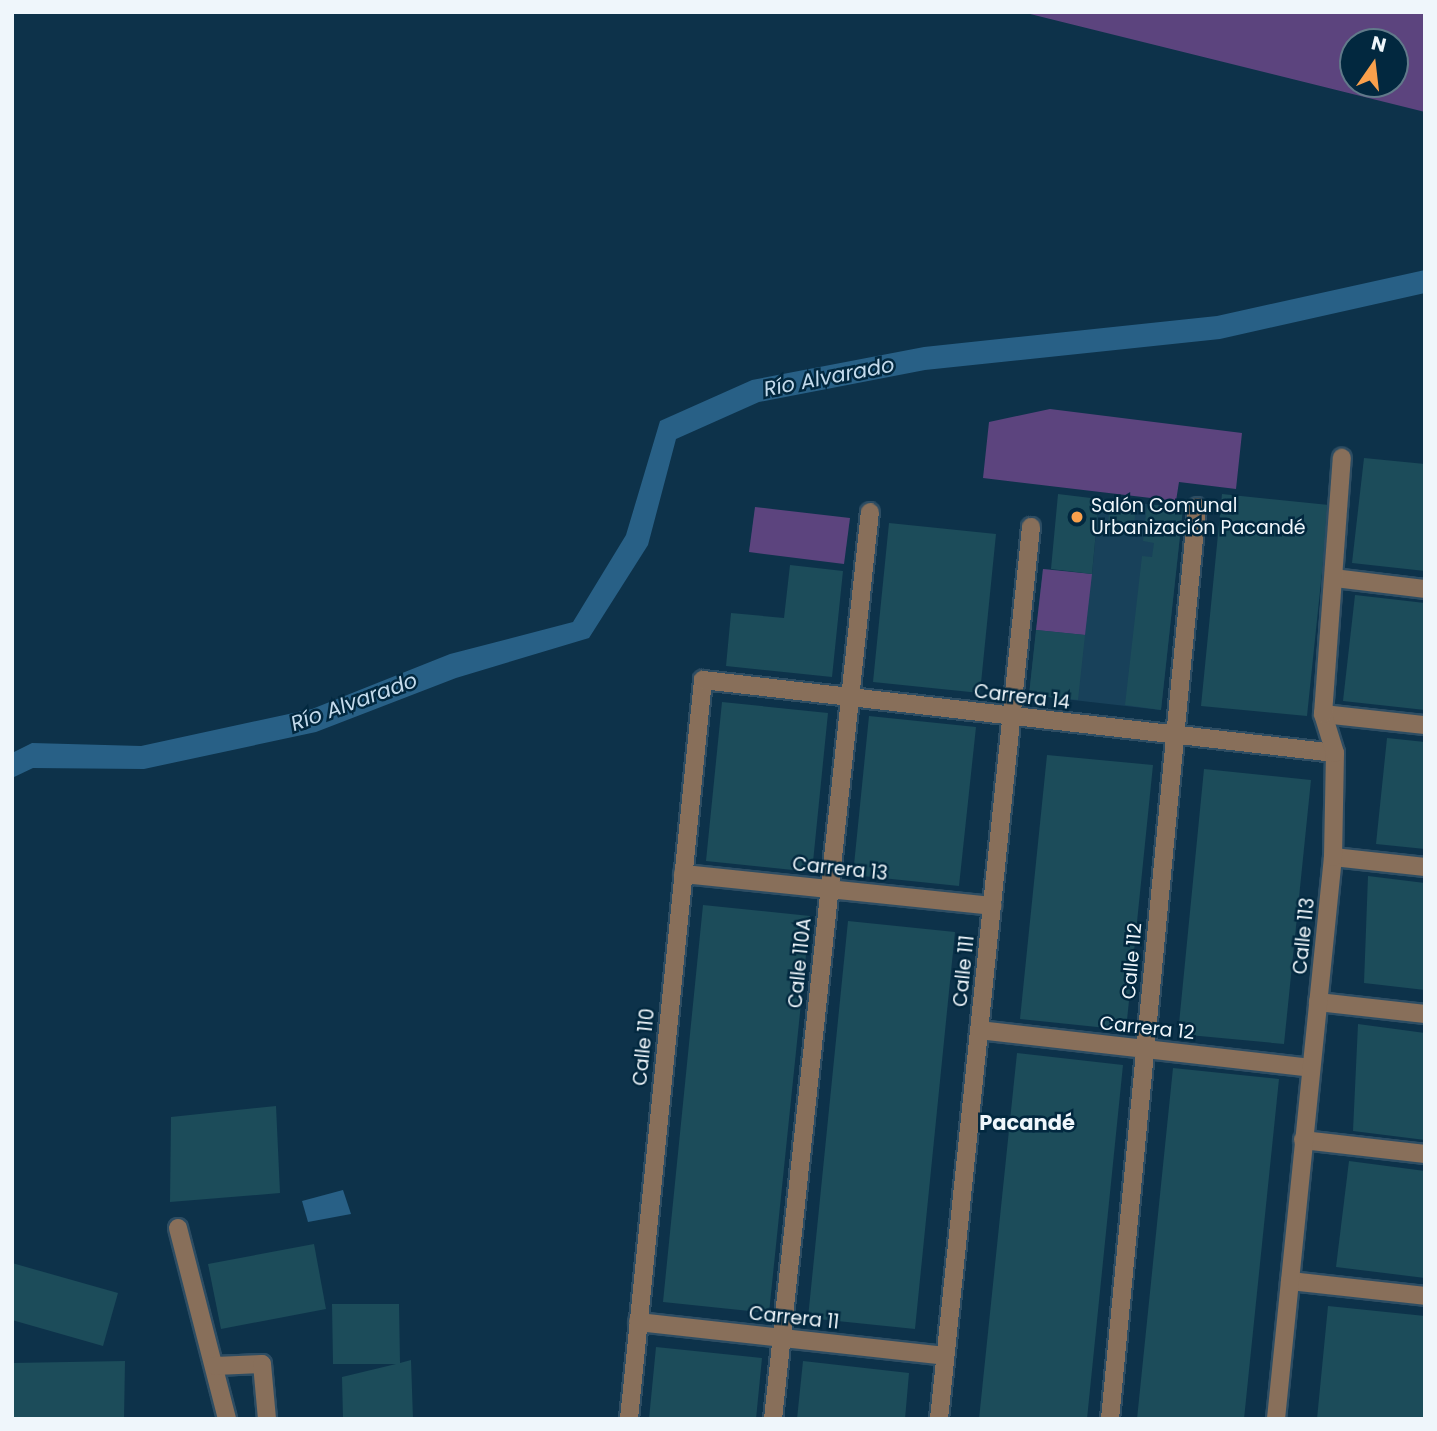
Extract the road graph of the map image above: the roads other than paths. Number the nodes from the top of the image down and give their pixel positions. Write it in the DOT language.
graph roads {
  1 [pos="1342,458"];
  2 [pos="1197,507"];
  3 [pos="870,512"];
  4 [pos="1031,527"];
  5 [pos="1334,578"];
  6 [pos="1425,589"];
  7 [pos="703,680"];
  8 [pos="850,698"];
  9 [pos="1323,714"];
  10 [pos="1012,717"];
  11 [pos="1425,724"];
  12 [pos="1175,737"];
  13 [pos="1335,753"];
  14 [pos="1333,857"];
  15 [pos="1425,867"];
  16 [pos="683,874"];
  17 [pos="829,889"];
  18 [pos="992,906"];
  19 [pos="1318,1002"];
  20 [pos="1425,1014"];
  21 [pos="979,1030"];
  22 [pos="1145,1049"];
  23 [pos="1311,1068"];
  24 [pos="1303,1140"];
  25 [pos="1425,1154"];
  26 [pos="178,1228"];
  27 [pos="1290,1280"];
  28 [pos="1425,1296"];
  29 [pos="638,1322"];
  30 [pos="781,1338"];
  31 [pos="945,1356"];
  32 [pos="215,1366"];
  33 [pos="227,1419"];
  34 [pos="267,1419"];
  35 [pos="629,1419"];
  36 [pos="773,1419"];
  37 [pos="939,1419"];
  38 [pos="1110,1419"];
  39 [pos="1276,1419"];
  1 -- 5 [label="street, Calle 113"];
  2 -- 12 [label="street, Calle 112"];
  3 -- 8 [label="street, Calle 110A"];
  4 -- 10 [label="street, Calle 111"];
  5 -- 6 [label="street"];
  5 -- 9 [label="street, Calle 113"];
  7 -- 8 [label="street, Carrera 14"];
  7 -- 16 [label="street, Calle 110"];
  8 -- 10 [label="street, Carrera 14"];
  8 -- 17 [label="street, Calle 110A"];
  9 -- 11 [label="street"];
  9 -- 13 [label="street, Calle 113"];
  10 -- 12 [label="street, Carrera 14"];
  10 -- 18 [label="street, Calle 111"];
  12 -- 13 [label="street, Carrera 14"];
  12 -- 22 [label="street, Calle 112"];
  13 -- 14 [label="street, Calle 113"];
  14 -- 15 [label="street"];
  14 -- 19 [label="street, Calle 113"];
  16 -- 17 [label="street, Carrera 13"];
  16 -- 29 [label="street, Calle 110"];
  17 -- 18 [label="street, Carrera 13"];
  17 -- 30 [label="street, Calle 110A"];
  18 -- 21 [label="street, Calle 111"];
  19 -- 20 [label="street"];
  19 -- 23 [label="street, Calle 113"];
  21 -- 22 [label="street, Carrera 12"];
  21 -- 31 [label="street, Calle 111"];
  22 -- 23 [label="street, Carrera 12"];
  22 -- 38 [label="street, Calle 112"];
  23 -- 24 [label="street, Calle 113"];
  24 -- 25 [label="street"];
  24 -- 27 [label="street, Calle 113"];
  26 -- 32 [label="street"];
  27 -- 28 [label="street"];
  27 -- 39 [label="street, Calle 113"];
  29 -- 30 [label="street, Carrera 11"];
  29 -- 35 [label="street, Calle 110"];
  30 -- 31 [label="street, Carrera 11"];
  30 -- 36 [label="street, Calle 110A"];
  31 -- 37 [label="street, Calle 111"];
  32 -- 33 [label="street"];
  32 -- 34 [label="street"];
}
